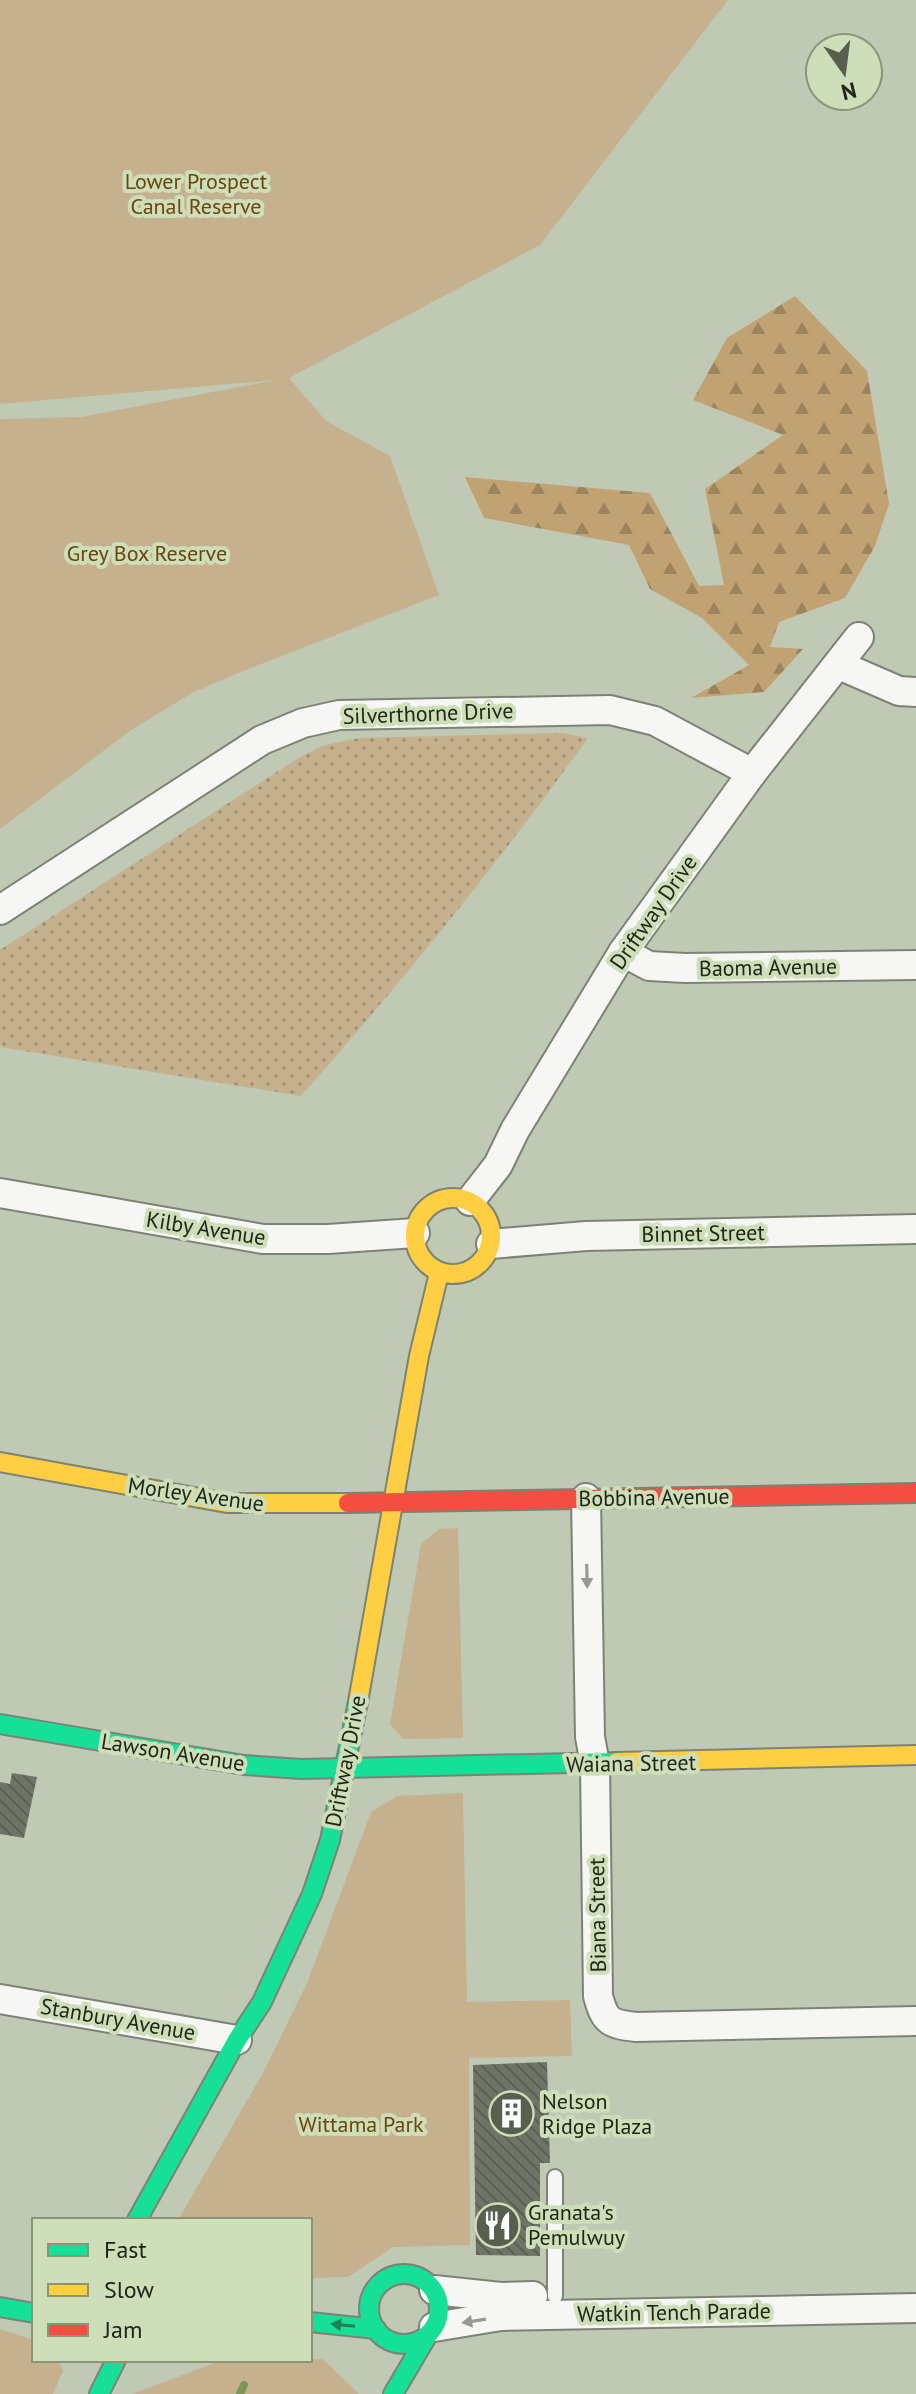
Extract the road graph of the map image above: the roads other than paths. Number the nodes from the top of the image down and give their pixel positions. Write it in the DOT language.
graph roads {
  1 [pos="859,637"];
  2 [pos="839,665"];
  3 [pos="916,692"];
  4 [pos="752,773"];
  5 [pos="0,910"];
  6 [pos="623,952"];
  7 [pos="916,965"];
  8 [pos="0,1193"];
  9 [pos="470,1201"];
  10 [pos="916,1229"];
  11 [pos="415,1233"];
  12 [pos="491,1244"];
  13 [pos="439,1273"];
  14 [pos="0,1462"];
  15 [pos="916,1493"];
  16 [pos="586,1498"];
  17 [pos="393,1503"];
  18 [pos="0,1724"];
  19 [pos="916,1755"];
  20 [pos="595,1764"];
  21 [pos="346,1768"];
  22 [pos="0,1999"];
  23 [pos="916,2021"];
  24 [pos="237,2040"];
  25 [pos="555,2177"];
  26 [pos="140,2217"];
  27 [pos="0,2289"];
  28 [pos="434,2290"];
  29 [pos="916,2290"];
  30 [pos="25,2292"];
  31 [pos="555,2296"];
  32 [pos="0,2307"];
  33 [pos="916,2308"];
  34 [pos="32,2313"];
  35 [pos="312,2322"];
  36 [pos="376,2329"];
  37 [pos="431,2330"];
  38 [pos="378,2354"];
  39 [pos="115,2362"];
  40 [pos="99,2394"];
  41 [pos="393,2394"];
  1 -- 2 [label="street, Driftway Drive"];
  2 -- 3 [label="street"];
  2 -- 4 [label="street, Driftway Drive"];
  4 -- 5 [label="street, Silverthorne Drive"];
  4 -- 6 [label="street, Driftway Drive"];
  6 -- 7 [label="street, Baoma Avenue"];
  6 -- 9 [label="street, Driftway Drive"];
  8 -- 11 [label="street, Kilby Avenue"];
  9 -- 11 [label="street"];
  9 -- 12 [label="street"];
  10 -- 12 [label="street, Binnet Street"];
  11 -- 13 [label="street"];
  12 -- 13 [label="street"];
  13 -- 17 [label="street, Driftway Drive"];
  14 -- 17 [label="street, Morley Avenue"];
  15 -- 16 [label="street, Bobbina Avenue"];
  16 -- 17 [label="street, Bobbina Avenue"];
  16 -- 20 [label="street, Biana Street, one-way"];
  17 -- 21 [label="street, Driftway Drive"];
  18 -- 21 [label="street, Lawson Avenue"];
  19 -- 20 [label="street, Waiana Street"];
  20 -- 21 [label="street, Waiana Street"];
  20 -- 23 [label="street, Biana Street"];
  21 -- 24 [label="street, Driftway Drive"];
  22 -- 24 [label="street, Stanbury Avenue"];
  24 -- 26 [label="street, Driftway Drive"];
  25 -- 31 [label="lane"];
  27 -- 30 [label="street"];
  28 -- 31 [label="street, Watkin Tench Parade"];
  28 -- 36 [label="street"];
  28 -- 37 [label="street"];
  29 -- 31 [label="street, Watkin Tench Parade"];
  32 -- 34 [label="street"];
  33 -- 37 [label="street, Watkin Tench Parade, one-way"];
  36 -- 35 [label="street, one-way"];
  36 -- 37 [label="street"];
  36 -- 38 [label="street"];
  37 -- 41 [label="street"];
  39 -- 40 [label="street"];
}
